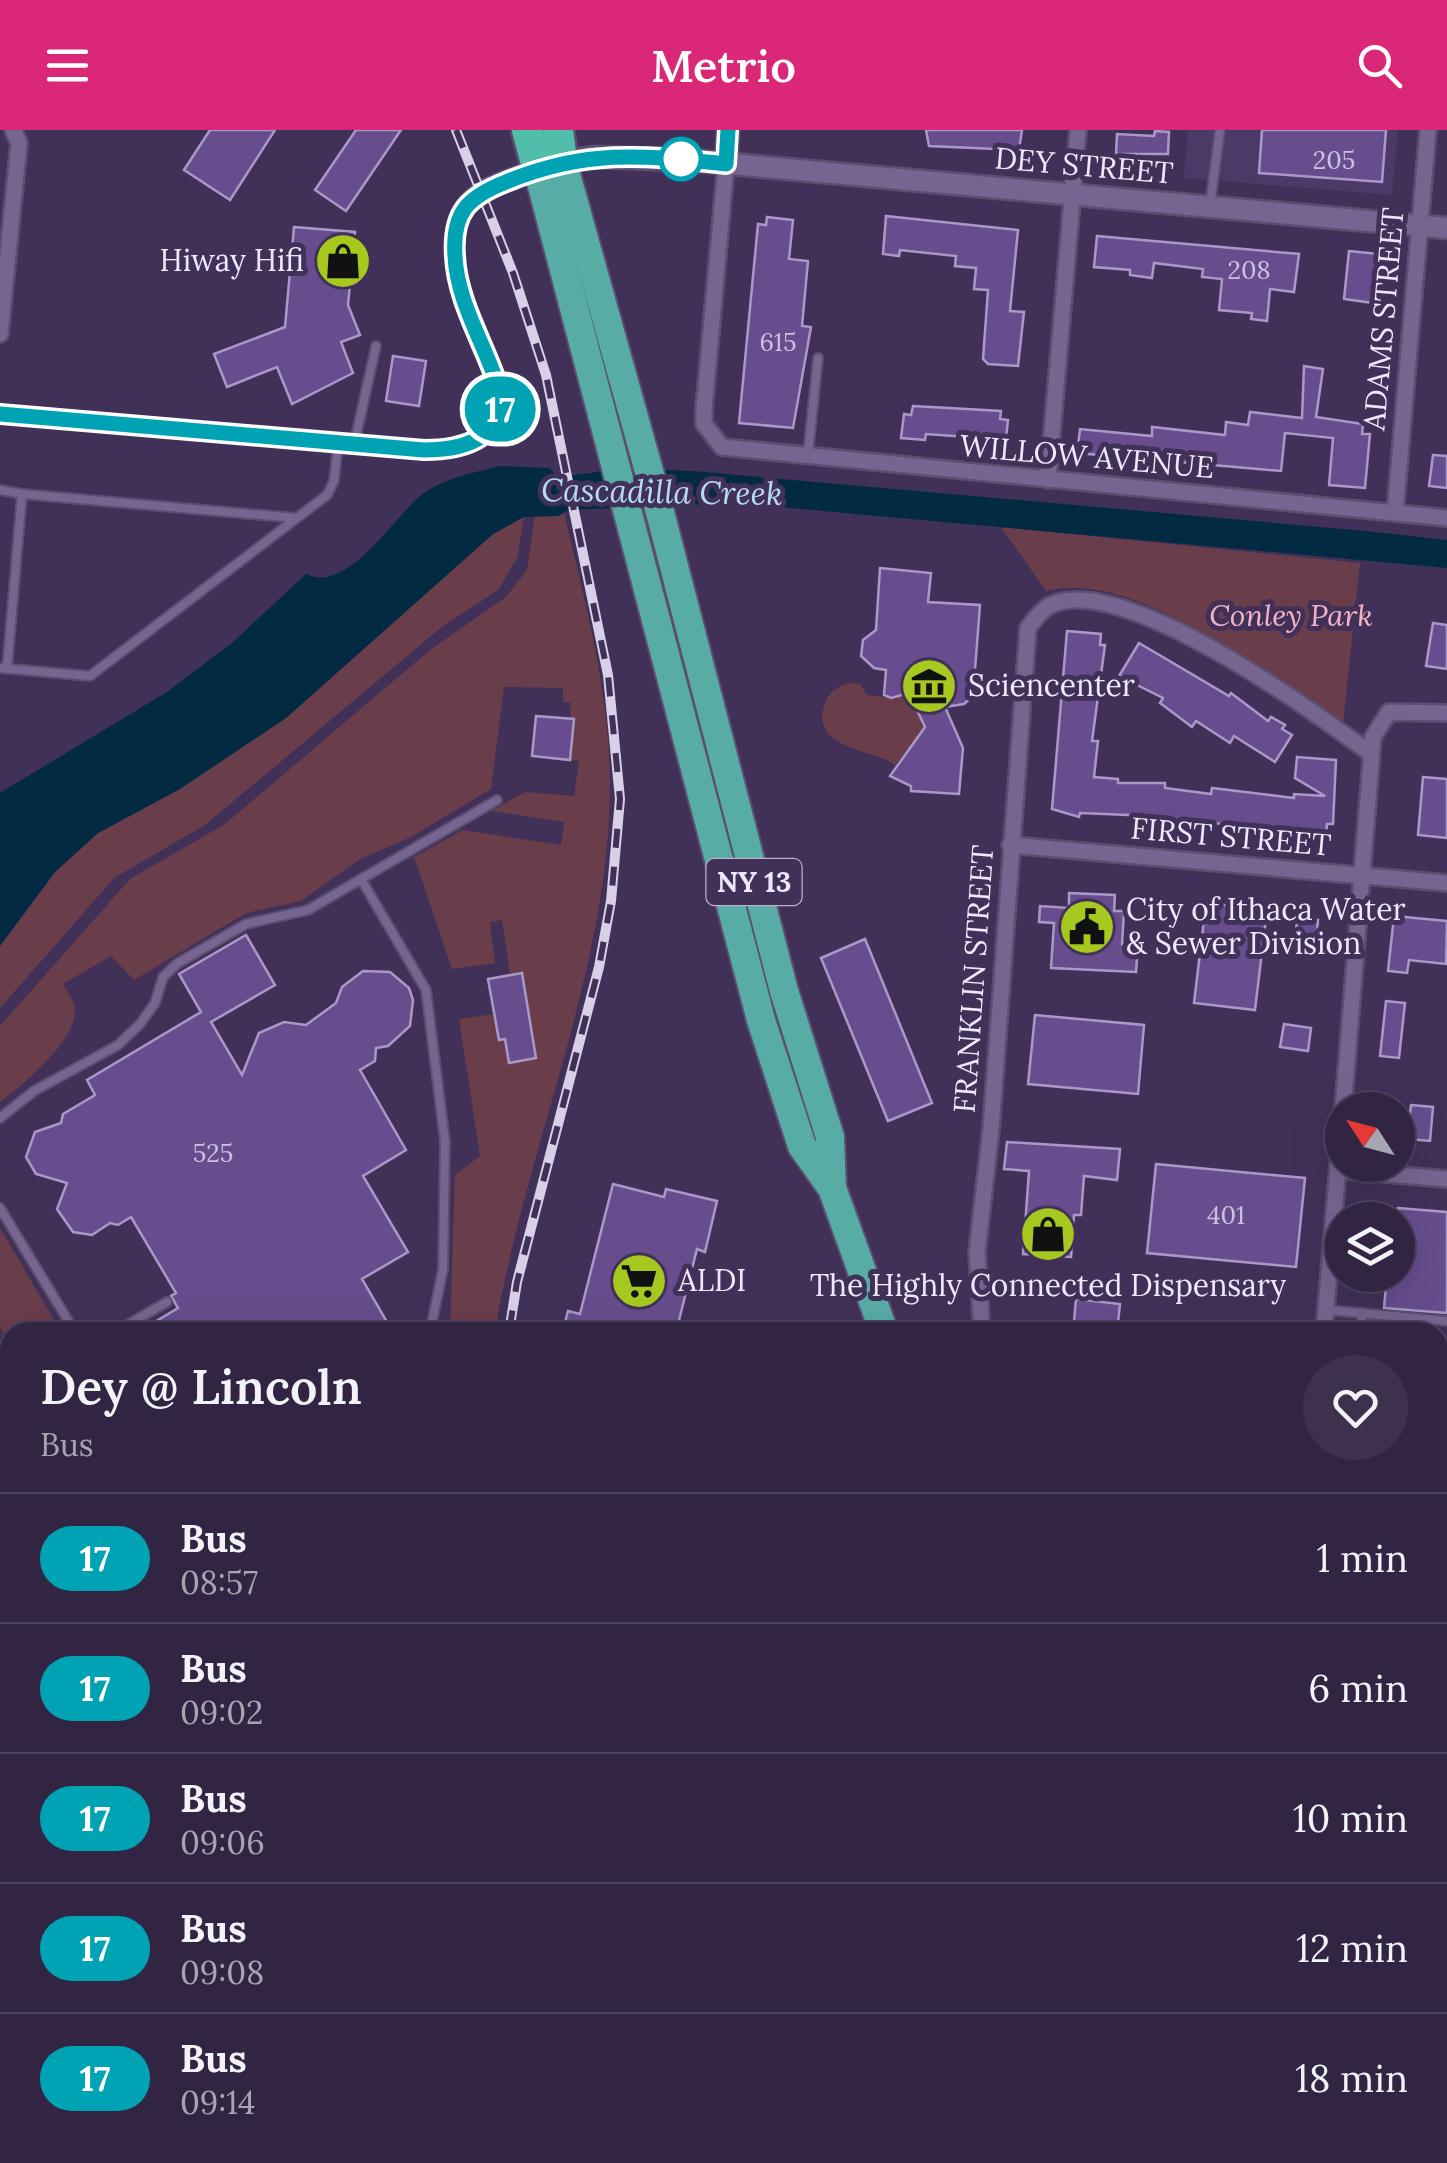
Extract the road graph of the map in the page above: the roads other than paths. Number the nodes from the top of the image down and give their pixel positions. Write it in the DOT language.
graph roads {
  1 [pos="14,130"];
  2 [pos="527,130"];
  3 [pos="728,130"];
  4 [pos="1078,130"];
  5 [pos="1220,130"];
  6 [pos="1428,130"];
  7 [pos="552,152"];
  8 [pos="726,164"];
  9 [pos="1072,195"];
  10 [pos="1210,208"];
  11 [pos="1419,226"];
  12 [pos="1447,228"];
  13 [pos="0,334"];
  14 [pos="376,346"];
  15 [pos="818,358"];
  16 [pos="0,414"];
  17 [pos="623,429"];
  18 [pos="346,444"];
  19 [pos="808,459"];
  20 [pos="1048,480"];
  21 [pos="0,490"];
  22 [pos="22,494"];
  23 [pos="1395,513"];
  24 [pos="298,518"];
  25 [pos="1447,518"];
  26 [pos="3,668"];
  27 [pos="1447,713"];
  28 [pos="1370,754"];
  29 [pos="497,800"];
  30 [pos="1010,845"];
  31 [pos="1363,876"];
  32 [pos="361,879"];
  33 [pos="1447,883"];
  34 [pos="1345,1092"];
  35 [pos="0,1118"];
  36 [pos="1415,1177"];
  37 [pos="1447,1180"];
  38 [pos="1337,1182"];
  39 [pos="832,1188"];
  40 [pos="0,1208"];
  41 [pos="167,1302"];
  42 [pos="1326,1310"];
  43 [pos="1363,1313"];
  44 [pos="1394,1316"];
  45 [pos="1430,1320"];
  46 [pos="1447,1321"];
  47 [pos="69,1322"];
  48 [pos="132,1322"];
  49 [pos="432,1322"];
  50 [pos="880,1322"];
  51 [pos="981,1322"];
  52 [pos="1325,1322"];
  53 [pos="1362,1322"];
  54 [pos="1394,1322"];
  1 -- 13 [label="street"];
  2 -- 7 [label="highway, NY 13"];
  3 -- 8 [label="street"];
  4 -- 9 [label="street"];
  5 -- 10 [label="lane"];
  6 -- 11 [label="street, ADAMS STREET"];
  7 -- 8 [label="street, DEY STREET"];
  7 -- 17 [label="highway, NY 13"];
  7 -- 18 [label="street"];
  8 -- 9 [label="street, DEY STREET"];
  8 -- 19 [label="street, WILLOW AVENUE"];
  9 -- 10 [label="street, DEY STREET"];
  9 -- 20 [label="street"];
  10 -- 11 [label="street, DEY STREET"];
  11 -- 12 [label="street, DEY STREET"];
  11 -- 23 [label="street, ADAMS STREET"];
  14 -- 18 [label="lane"];
  15 -- 19 [label="lane"];
  16 -- 18 [label="street"];
  17 -- 39 [label="highway, NY 13"];
  17 -- 39 [label="highway, NY 13"];
  18 -- 24 [label="lane"];
  19 -- 20 [label="street, WILLOW AVENUE"];
  20 -- 23 [label="street, WILLOW AVENUE"];
  21 -- 22 [label="lane"];
  22 -- 24 [label="lane"];
  22 -- 26 [label="lane"];
  23 -- 25 [label="street, WILLOW AVENUE"];
  24 -- 26 [label="lane"];
  27 -- 28 [label="street"];
  28 -- 30 [label="street, FRANKLIN STREET"];
  28 -- 31 [label="street"];
  29 -- 32 [label="lane"];
  30 -- 31 [label="street, FIRST STREET"];
  30 -- 51 [label="street, FRANKLIN STREET"];
  31 -- 33 [label="street, FIRST STREET"];
  31 -- 34 [label="street"];
  32 -- 35 [label="lane"];
  32 -- 49 [label="lane"];
  36 -- 37 [label="street"];
  38 -- 42 [label="street"];
  39 -- 50 [label="highway, NY 13"];
  40 -- 47 [label="lane"];
  41 -- 48 [label="lane"];
  42 -- 43 [label="lane"];
  42 -- 52 [label="street"];
  43 -- 44 [label="lane"];
  43 -- 53 [label="lane"];
  44 -- 45 [label="lane"];
  44 -- 54 [label="lane"];
  45 -- 46 [label="lane"];
}
